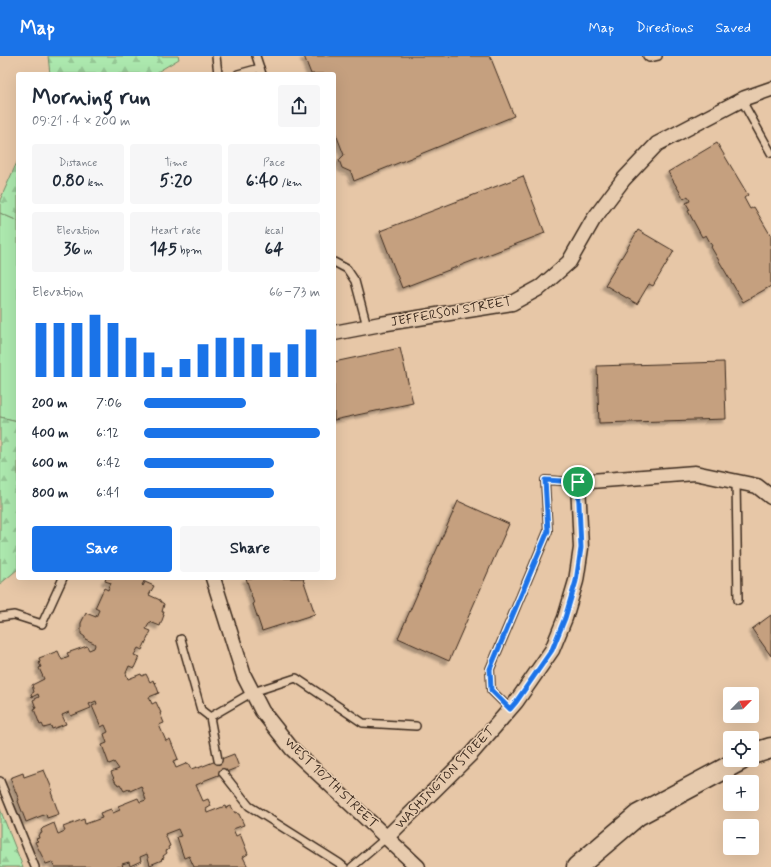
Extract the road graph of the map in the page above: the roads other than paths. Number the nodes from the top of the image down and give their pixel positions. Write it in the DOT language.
graph roads {
  1 [pos="216,56"];
  2 [pos="256,56"];
  3 [pos="647,56"];
  4 [pos="658,56"];
  5 [pos="261,71"];
  6 [pos="218,72"];
  7 [pos="771,89"];
  8 [pos="742,99"];
  9 [pos="771,153"];
  10 [pos="336,263"];
  11 [pos="367,326"];
  12 [pos="336,333"];
  13 [pos="578,482"];
  14 [pos="736,482"];
  15 [pos="771,497"];
  16 [pos="61,580"];
  17 [pos="214,580"];
  18 [pos="738,600"];
  19 [pos="0,617"];
  20 [pos="181,639"];
  21 [pos="252,692"];
  22 [pos="510,709"];
  23 [pos="210,717"];
  24 [pos="416,726"];
  25 [pos="771,748"];
  26 [pos="759,752"];
  27 [pos="218,760"];
  28 [pos="728,767"];
  29 [pos="224,773"];
  30 [pos="0,781"];
  31 [pos="387,837"];
  32 [pos="34,867"];
  33 [pos="344,867"];
  34 [pos="352,867"];
  35 [pos="418,867"];
  36 [pos="577,867"];
  1 -- 6 [label="lane"];
  2 -- 5 [label="lane"];
  3 -- 4 [label="lane"];
  7 -- 8 [label="street, JEFFERSON STREET"];
  8 -- 9 [label="lane"];
  8 -- 11 [label="street, JEFFERSON STREET"];
  10 -- 11 [label="lane"];
  11 -- 12 [label="street, JEFFERSON STREET"];
  13 -- 14 [label="street"];
  13 -- 22 [label="street, WASHINGTON STREET"];
  13 -- 22 [label="lane"];
  14 -- 15 [label="street"];
  14 -- 18 [label="lane"];
  16 -- 19 [label="lane"];
  17 -- 21 [label="street, WEST 107TH STREET"];
  20 -- 23 [label="lane"];
  21 -- 23 [label="lane"];
  21 -- 24 [label="lane"];
  21 -- 31 [label="street, WEST 107TH STREET"];
  22 -- 31 [label="street, WASHINGTON STREET"];
  23 -- 27 [label="lane"];
  25 -- 26 [label="main road"];
  28 -- 36 [label="main road"];
  29 -- 33 [label="lane"];
  30 -- 32 [label="lane"];
  31 -- 34 [label="lane"];
  31 -- 35 [label="street, WEST 107TH STREET"];
}
